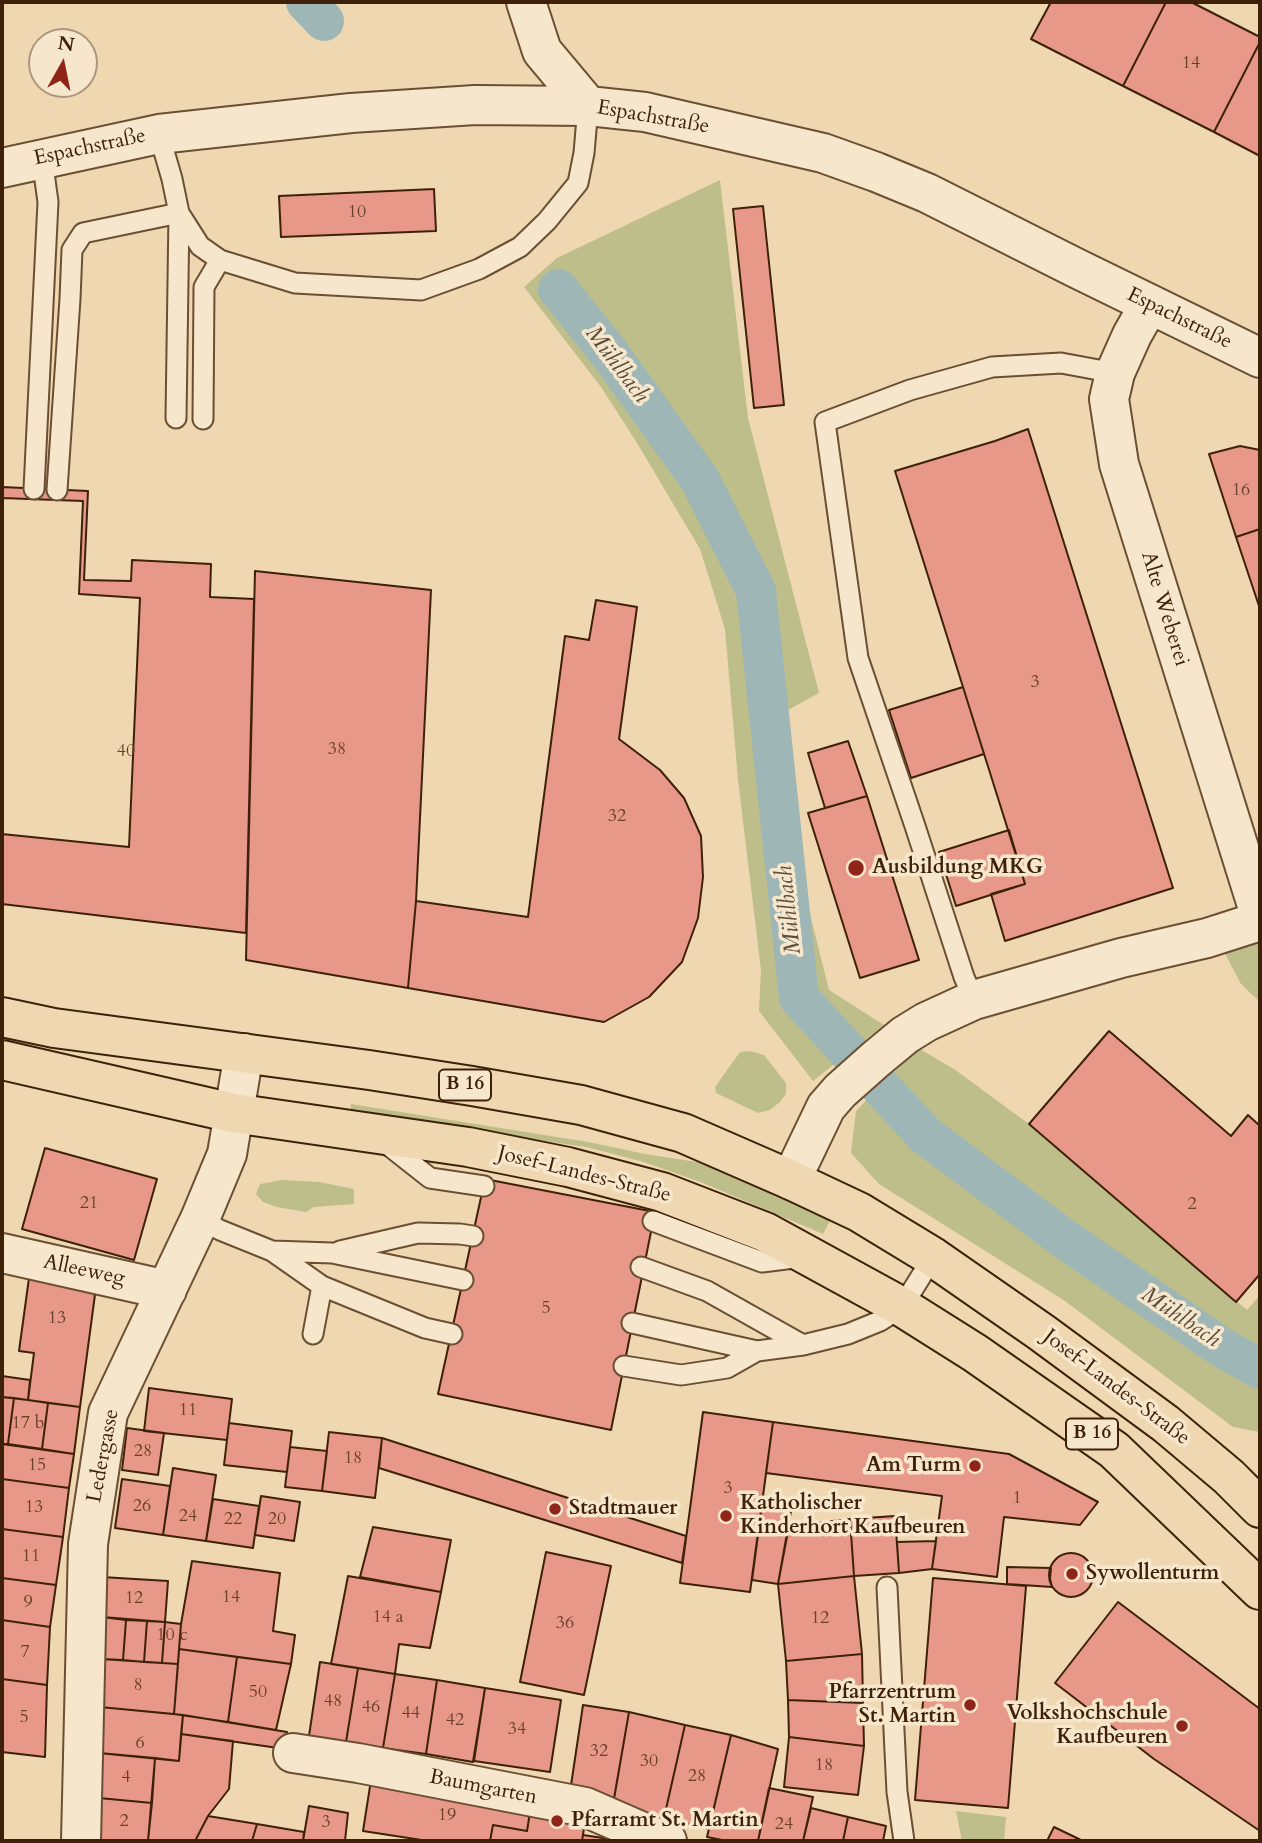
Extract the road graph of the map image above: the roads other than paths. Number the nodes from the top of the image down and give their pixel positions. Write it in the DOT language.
graph roads {
  1 [pos="526,2"];
  2 [pos="588,106"];
  3 [pos="159,134"];
  4 [pos="43,158"];
  5 [pos="2,168"];
  6 [pos="179,213"];
  7 [pos="220,260"];
  8 [pos="1149,305"];
  9 [pos="1260,358"];
  10 [pos="1115,373"];
  11 [pos="176,418"];
  12 [pos="203,419"];
  13 [pos="34,489"];
  14 [pos="57,490"];
  15 [pos="1260,915"];
  16 [pos="1260,921"];
  17 [pos="974,1000"];
  18 [pos="2,1017"];
  19 [pos="244,1053"];
  20 [pos="2,1060"];
  21 [pos="233,1114"];
  22 [pos="374,1134"];
  23 [pos="791,1180"];
  24 [pos="484,1186"];
  25 [pos="200,1219"];
  26 [pos="653,1221"];
  27 [pos="473,1236"];
  28 [pos="272,1251"];
  29 [pos="2,1252"];
  30 [pos="332,1253"];
  31 [pos="808,1256"];
  32 [pos="933,1257"];
  33 [pos="641,1268"];
  34 [pos="463,1280"];
  35 [pos="322,1286"];
  36 [pos="167,1290"];
  37 [pos="902,1307"];
  38 [pos="632,1323"];
  39 [pos="452,1334"];
  40 [pos="313,1335"];
  41 [pos="803,1345"];
  42 [pos="757,1352"];
  43 [pos="624,1366"];
  44 [pos="1260,1508"];
  45 [pos="887,1587"];
  46 [pos="1260,1590"];
  47 [pos="293,1753"];
  48 [pos="81,1841"];
  49 [pos="667,1841"];
  50 [pos="904,1841"];
  1 -- 2 [label="street"];
  2 -- 3 [label="street, Espachstraße"];
  2 -- 7 [label="lane"];
  2 -- 8 [label="street, Espachstraße"];
  3 -- 4 [label="street, Espachstraße"];
  3 -- 6 [label="lane"];
  4 -- 5 [label="street, Espachstraße"];
  4 -- 13 [label="lane"];
  6 -- 7 [label="lane"];
  6 -- 11 [label="lane"];
  6 -- 14 [label="lane"];
  7 -- 12 [label="lane"];
  8 -- 9 [label="street, Espachstraße"];
  8 -- 10 [label="street, Alte Weberei"];
  10 -- 15 [label="street, Alte Weberei"];
  10 -- 17 [label="lane"];
  16 -- 17 [label="street"];
  17 -- 23 [label="street"];
  18 -- 19 [label="main road, Josef-Landes-Straße / B 16"];
  19 -- 21 [label="street, Ledergasse"];
  19 -- 23 [label="main road, Josef-Landes-Straße / B 16"];
  20 -- 21 [label="main road, Josef-Landes-Straße / B 16"];
  21 -- 22 [label="main road, Josef-Landes-Straße / B 16"];
  21 -- 25 [label="street, Ledergasse"];
  22 -- 24 [label="lane"];
  22 -- 31 [label="main road, Josef-Landes-Straße / B 16"];
  23 -- 32 [label="main road, Josef-Landes-Straße / B 16"];
  25 -- 28 [label="lane"];
  25 -- 36 [label="street, Ledergasse"];
  26 -- 31 [label="lane"];
  27 -- 30 [label="lane"];
  28 -- 30 [label="lane"];
  28 -- 35 [label="lane"];
  29 -- 36 [label="street, Alleeweg"];
  30 -- 34 [label="lane"];
  31 -- 37 [label="main road, Josef-Landes-Straße / B 16"];
  32 -- 37 [label="lane"];
  32 -- 44 [label="main road, Josef-Landes-Straße / B 16"];
  33 -- 41 [label="lane"];
  35 -- 39 [label="lane"];
  35 -- 40 [label="lane"];
  36 -- 48 [label="street, Ledergasse"];
  37 -- 41 [label="lane"];
  37 -- 46 [label="main road, Josef-Landes-Straße / B 16"];
  38 -- 42 [label="lane"];
  41 -- 42 [label="lane"];
  42 -- 43 [label="lane"];
  45 -- 50 [label="lane"];
  47 -- 49 [label="street, Baumgarten"];
}
